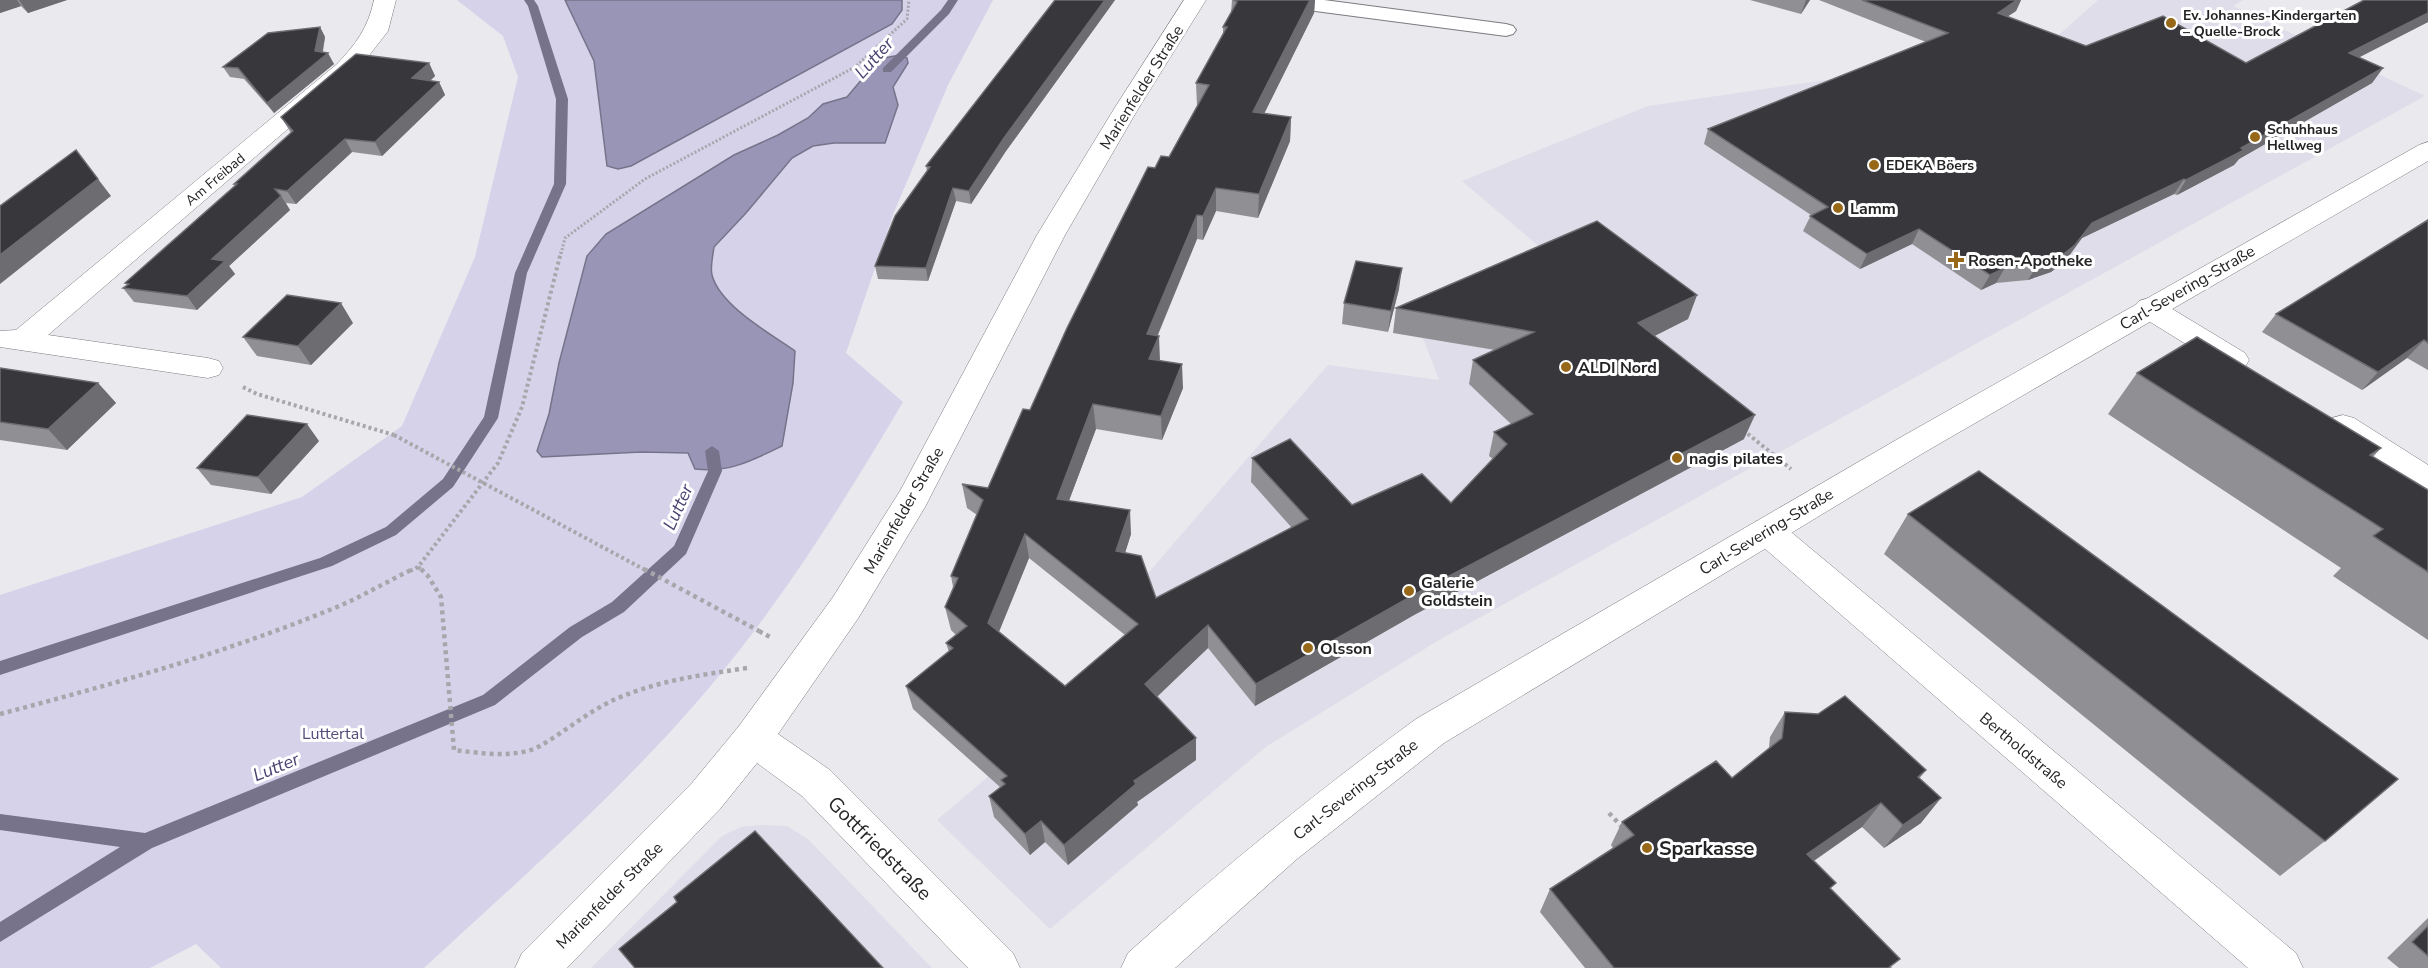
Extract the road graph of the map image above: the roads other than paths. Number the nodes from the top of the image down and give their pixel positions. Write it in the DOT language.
graph roads {
  1 [pos="385,0"];
  2 [pos="1195,0"];
  3 [pos="1277,0"];
  4 [pos="1506,30"];
  5 [pos="2428,150"];
  6 [pos="2149,308"];
  7 [pos="11,340"];
  8 [pos="208,368"];
  9 [pos="2262,376"];
  10 [pos="2321,412"];
  11 [pos="2428,480"];
  12 [pos="1767,531"];
  13 [pos="753,738"];
  14 [pos="537,968"];
  15 [pos="998,968"];
  16 [pos="1143,968"];
  17 [pos="2281,968"];
  1 -- 7 [label="street, Am Freibad"];
  2 -- 13 [label="street, Marienfelder Straße"];
  3 -- 4 [label="lane"];
  5 -- 6 [label="street, Carl-Severing-Straße"];
  6 -- 9 [label="street"];
  6 -- 12 [label="street, Carl-Severing-Straße"];
  7 -- 8 [label="street, Am Freibad"];
  10 -- 11 [label="street"];
  12 -- 16 [label="street, Carl-Severing-Straße"];
  12 -- 17 [label="street, Bertholdstraße"];
  13 -- 14 [label="street, Marienfelder Straße"];
  13 -- 15 [label="street, Gottfriedstraße"];
}
